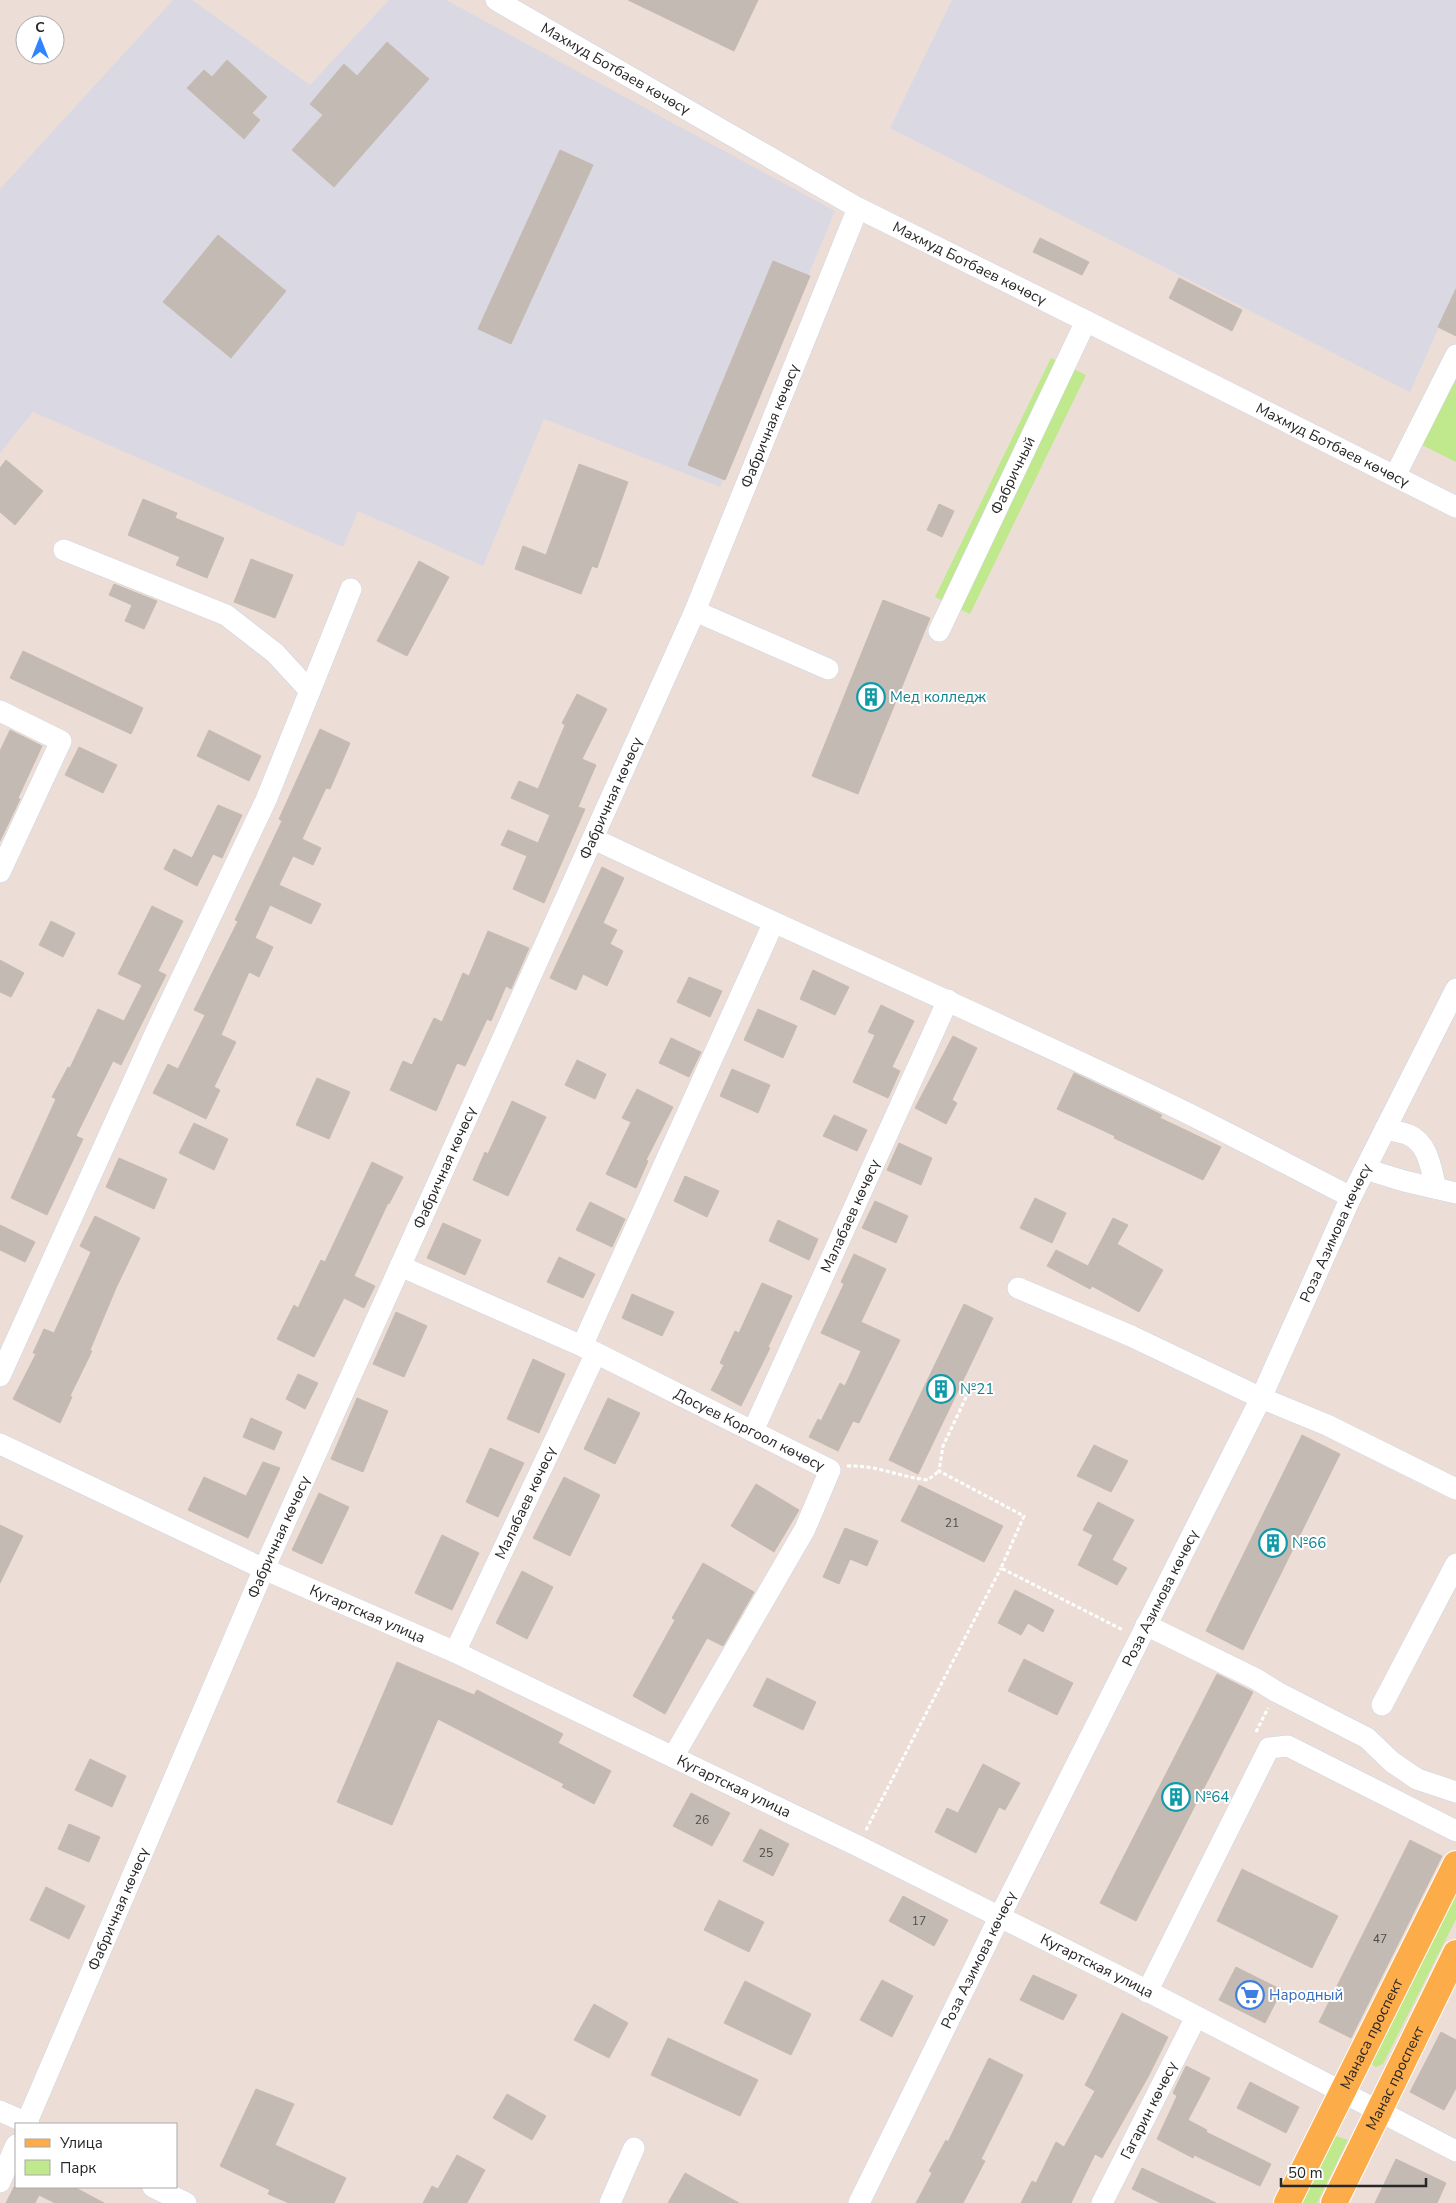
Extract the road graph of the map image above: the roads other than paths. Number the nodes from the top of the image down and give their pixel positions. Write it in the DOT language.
graph roads {
  1 [pos="509,3"];
  2 [pos="858,208"];
  3 [pos="1086,320"];
  4 [pos="1456,355"];
  5 [pos="1395,476"];
  6 [pos="1456,507"];
  7 [pos="64,550"];
  8 [pos="351,589"];
  9 [pos="695,610"];
  10 [pos="939,631"];
  11 [pos="828,669"];
  12 [pos="310,691"];
  13 [pos="0,711"];
  14 [pos="594,839"];
  15 [pos="1,868"];
  16 [pos="773,924"];
  17 [pos="1456,989"];
  18 [pos="948,1000"];
  19 [pos="1386,1129"];
  20 [pos="1366,1169"];
  21 [pos="1446,1191"];
  22 [pos="1351,1197"];
  23 [pos="400,1266"];
  24 [pos="1018,1288"];
  25 [pos="589,1349"];
  26 [pos="0,1376"];
  27 [pos="1261,1398"];
  28 [pos="753,1431"];
  29 [pos="0,1444"];
  30 [pos="1456,1489"];
  31 [pos="1456,1564"];
  32 [pos="264,1569"];
  33 [pos="1143,1632"];
  34 [pos="455,1652"];
  35 [pos="1382,1705"];
  36 [pos="673,1757"];
  37 [pos="1456,1792"];
  38 [pos="1456,1831"];
  39 [pos="1456,1864"];
  40 [pos="999,1918"];
  41 [pos="1456,1953"];
  42 [pos="1147,1992"];
  43 [pos="1196,2017"];
  44 [pos="1342,2094"];
  45 [pos="0,2111"];
  46 [pos="1378,2113"];
  47 [pos="25,2123"];
  48 [pos="27,2123"];
  49 [pos="15,2147"];
  50 [pos="634,2148"];
  51 [pos="1456,2151"];
  52 [pos="0,2182"];
  53 [pos="155,2188"];
  54 [pos="186,2203"];
  55 [pos="610,2203"];
  56 [pos="859,2203"];
  57 [pos="1102,2203"];
  58 [pos="1287,2203"];
  59 [pos="1334,2203"];
  1 -- 2 [label="street, Махмуд Ботбаев көчөсү"];
  2 -- 3 [label="street, Махмуд Ботбаев көчөсү"];
  2 -- 9 [label="street, Фабричная көчөсү"];
  3 -- 5 [label="street, Махмуд Ботбаев көчөсү"];
  3 -- 10 [label="street, Фабричный"];
  4 -- 5 [label="street"];
  5 -- 6 [label="street, Махмуд Ботбаев көчөсү"];
  7 -- 12 [label="street"];
  8 -- 12 [label="street"];
  9 -- 11 [label="street"];
  9 -- 14 [label="street, Фабричная көчөсү"];
  12 -- 26 [label="street"];
  13 -- 15 [label="street"];
  14 -- 16 [label="street"];
  14 -- 23 [label="street, Фабричная көчөсү"];
  16 -- 18 [label="street"];
  16 -- 25 [label="street, Малабаев көчөсү"];
  17 -- 19 [label="street, Роза Азимова көчөсү"];
  18 -- 22 [label="street"];
  18 -- 28 [label="street, Малабаев көчөсү"];
  19 -- 20 [label="street, Роза Азимова көчөсү"];
  19 -- 21 [label="street"];
  20 -- 21 [label="street"];
  20 -- 22 [label="street, Роза Азимова көчөсү"];
  22 -- 27 [label="street, Роза Азимова көчөсү"];
  23 -- 25 [label="street, Досуев Коргоол көчөсү"];
  23 -- 32 [label="street, Фабричная көчөсү"];
  24 -- 27 [label="street"];
  25 -- 28 [label="street, Досуев Коргоол көчөсү"];
  25 -- 34 [label="street, Малабаев көчөсү"];
  27 -- 30 [label="street"];
  27 -- 33 [label="street, Роза Азимова көчөсү"];
  28 -- 36 [label="street, Досуев Коргоол көчөсү"];
  29 -- 32 [label="street, Кугартская улица"];
  31 -- 35 [label="street"];
  32 -- 34 [label="street, Кугартская улица"];
  32 -- 48 [label="street, Фабричная көчөсү"];
  33 -- 37 [label="street"];
  33 -- 40 [label="street, Роза Азимова көчөсү"];
  34 -- 36 [label="street, Кугартская улица"];
  36 -- 40 [label="street, Кугартская улица"];
  38 -- 42 [label="street"];
  39 -- 44 [label="main road, Манаса проспект"];
  40 -- 42 [label="street, Кугартская улица"];
  40 -- 56 [label="street, Роза Азимова көчөсү"];
  41 -- 46 [label="main road, Манас проспект"];
  42 -- 43 [label="street, Кугартская улица"];
  43 -- 44 [label="street, Кугартская улица"];
  43 -- 57 [label="street, Гагарин көчөсү"];
  44 -- 46 [label="street, Кугартская улица"];
  44 -- 58 [label="main road, Манаса проспект"];
  45 -- 47 [label="street"];
  46 -- 51 [label="street, Кугартская улица"];
  46 -- 59 [label="main road, Манас проспект"];
  49 -- 52 [label="street"];
  50 -- 55 [label="street"];
  53 -- 54 [label="street"];
}
